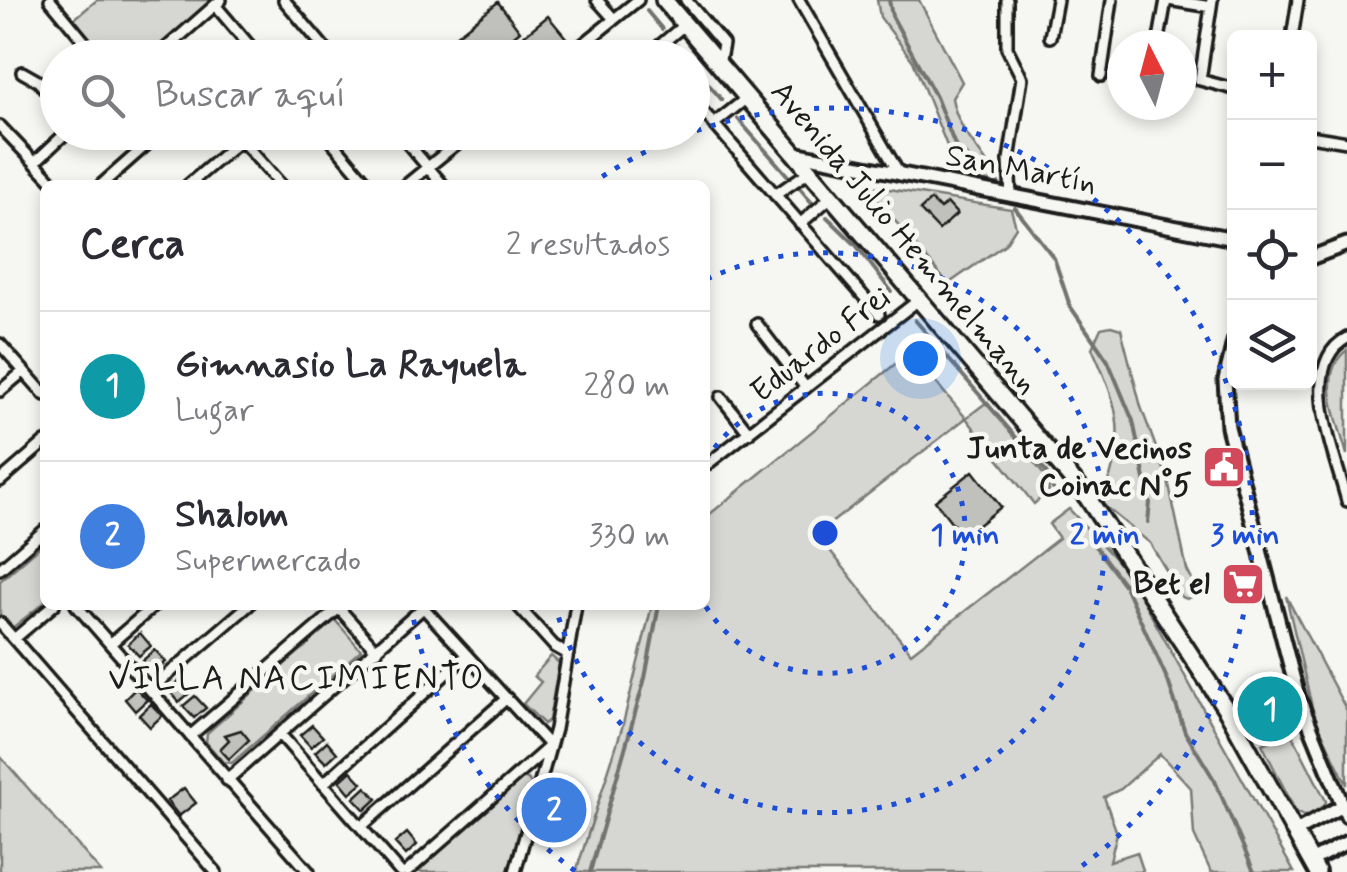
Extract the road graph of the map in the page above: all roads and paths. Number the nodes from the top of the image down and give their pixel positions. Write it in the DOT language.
graph roads {
  1 [pos="50,0"];
  2 [pos="284,0"];
  3 [pos="597,0"];
  4 [pos="638,0"];
  5 [pos="664,0"];
  6 [pos="686,0"];
  7 [pos="799,0"];
  8 [pos="1008,0"];
  9 [pos="1056,0"];
  10 [pos="1112,0"];
  11 [pos="1167,0"];
  12 [pos="1298,0"];
  13 [pos="218,2"];
  14 [pos="1212,4"];
  15 [pos="614,19"];
  16 [pos="684,25"];
  17 [pos="1161,30"];
  18 [pos="1293,30"];
  19 [pos="1050,37"];
  20 [pos="83,40"];
  21 [pos="178,40"];
  22 [pos="246,40"];
  23 [pos="318,40"];
  24 [pos="588,40"];
  25 [pos="666,40"];
  26 [pos="697,40"];
  27 [pos="710,55"];
  28 [pos="719,65"];
  29 [pos="22,72"];
  30 [pos="1101,76"];
  31 [pos="40,84"];
  32 [pos="1227,88"];
  33 [pos="748,97"];
  34 [pos="710,119"];
  35 [pos="714,124"];
  36 [pos="0,126"];
  37 [pos="1317,137"];
  38 [pos="1347,142"];
  39 [pos="48,150"];
  40 [pos="141,150"];
  41 [pos="224,150"];
  42 [pos="250,150"];
  43 [pos="339,150"];
  44 [pos="413,150"];
  45 [pos="449,150"];
  46 [pos="799,154"];
  47 [pos="35,162"];
  48 [pos="428,167"];
  49 [pos="812,170"];
  50 [pos="900,174"];
  51 [pos="51,180"];
  52 [pos="108,180"];
  53 [pos="193,180"];
  54 [pos="275,180"];
  55 [pos="365,180"];
  56 [pos="412,180"];
  57 [pos="439,180"];
  58 [pos="775,195"];
  59 [pos="834,195"];
  60 [pos="1011,196"];
  61 [pos="800,224"];
  62 [pos="1227,239"];
  63 [pos="1347,244"];
  64 [pos="1317,255"];
  65 [pos="920,299"];
  66 [pos="879,314"];
  67 [pos="758,324"];
  68 [pos="1347,338"];
  69 [pos="0,344"];
  70 [pos="24,371"];
  71 [pos="1227,375"];
  72 [pos="806,388"];
  73 [pos="40,390"];
  74 [pos="0,391"];
  75 [pos="721,397"];
  76 [pos="749,433"];
  77 [pos="40,446"];
  78 [pos="710,462"];
  79 [pos="0,481"];
  80 [pos="1347,501"];
  81 [pos="40,534"];
  82 [pos="0,569"];
  83 [pos="48,610"];
  84 [pos="80,610"];
  85 [pos="150,610"];
  86 [pos="243,610"];
  87 [pos="333,610"];
  88 [pos="341,610"];
  89 [pos="420,610"];
  90 [pos="428,610"];
  91 [pos="522,610"];
  92 [pos="575,610"];
  93 [pos="0,623"];
  94 [pos="14,639"];
  95 [pos="110,644"];
  96 [pos="376,651"];
  97 [pos="568,654"];
  98 [pos="467,655"];
  99 [pos="150,690"];
  100 [pos="507,698"];
  101 [pos="280,734"];
  102 [pos="190,736"];
  103 [pos="550,746"];
  104 [pos="227,780"];
  105 [pos="323,784"];
  106 [pos="1345,808"];
  107 [pos="361,827"];
  108 [pos="1294,832"];
  109 [pos="1347,842"];
  110 [pos="1314,867"];
  111 [pos="306,868"];
  112 [pos="216,872"];
  113 [pos="293,872"];
  114 [pos="403,872"];
  115 [pos="516,872"];
  1 -- 20 [label="street"];
  2 -- 23 [label="street"];
  3 -- 15 [label="street"];
  4 -- 15 [label="street"];
  5 -- 16 [label="highway, Avenida Julio Hemmelmann"];
  6 -- 28 [label="street"];
  7 -- 50 [label="street"];
  8 -- 60 [label="street"];
  9 -- 19 [label="street"];
  10 -- 30 [label="street"];
  11 -- 14 [label="street"];
  11 -- 17 [label="street"];
  12 -- 18 [label="street"];
  13 -- 21 [label="street"];
  13 -- 22 [label="street"];
  14 -- 32 [label="street"];
  15 -- 24 [label="street"];
  16 -- 25 [label="street"];
  16 -- 26 [label="highway, Avenida Julio Hemmelmann"];
  27 -- 28 [label="highway, Avenida Julio Hemmelmann"];
  28 -- 33 [label="highway, Avenida Julio Hemmelmann"];
  29 -- 31 [label="street"];
  33 -- 35 [label="street"];
  33 -- 46 [label="highway, Avenida Julio Hemmelmann"];
  34 -- 35 [label="street"];
  35 -- 58 [label="street"];
  36 -- 47 [label="street"];
  37 -- 38 [label="street"];
  39 -- 47 [label="street"];
  40 -- 52 [label="street"];
  41 -- 53 [label="street"];
  42 -- 54 [label="street"];
  43 -- 55 [label="street"];
  44 -- 48 [label="street"];
  45 -- 48 [label="street"];
  46 -- 49 [label="highway, Avenida Julio Hemmelmann"];
  46 -- 50 [label="street, San Martín"];
  47 -- 51 [label="street"];
  48 -- 56 [label="street"];
  48 -- 57 [label="street"];
  49 -- 58 [label="street"];
  49 -- 59 [label="highway, Avenida Julio Hemmelmann"];
  50 -- 60 [label="street, San Martín"];
  58 -- 61 [label="street"];
  59 -- 61 [label="street"];
  59 -- 65 [label="highway, Avenida Julio Hemmelmann"];
  60 -- 62 [label="street, San Martín"];
  61 -- 66 [label="street"];
  63 -- 64 [label="street"];
  65 -- 72 [label="street, Eduardo Frei"];
  65 -- 108 [label="highway, Avenida Julio Hemmelmann"];
  67 -- 72 [label="street"];
  68 -- 80 [label="street"];
  69 -- 70 [label="street"];
  70 -- 73 [label="street"];
  70 -- 74 [label="street"];
  71 -- 106 [label="street"];
  72 -- 76 [label="street, Eduardo Frei"];
  75 -- 76 [label="street"];
  76 -- 78 [label="street, Eduardo Frei"];
  77 -- 79 [label="street"];
  81 -- 82 [label="street"];
  83 -- 94 [label="street"];
  84 -- 95 [label="street"];
  85 -- 95 [label="street"];
  86 -- 99 [label="street"];
  87 -- 102 [label="street"];
  88 -- 96 [label="street"];
  89 -- 96 [label="street"];
  90 -- 98 [label="street"];
  91 -- 97 [label="street"];
  92 -- 97 [label="street"];
  93 -- 94 [label="street"];
  94 -- 112 [label="street"];
  95 -- 99 [label="street"];
  96 -- 101 [label="street"];
  97 -- 103 [label="street"];
  98 -- 100 [label="street"];
  98 -- 105 [label="street"];
  99 -- 102 [label="street"];
  100 -- 103 [label="street"];
  100 -- 107 [label="street"];
  101 -- 104 [label="street"];
  101 -- 105 [label="street"];
  102 -- 104 [label="street"];
  103 -- 114 [label="street"];
  103 -- 115 [label="street"];
  104 -- 111 [label="street"];
  105 -- 107 [label="street"];
  106 -- 108 [label="street"];
  107 -- 114 [label="street"];
  108 -- 110 [label="highway, Avenida Julio Hemmelmann"];
  109 -- 110 [label="street"];
  111 -- 113 [label="street"];
}
